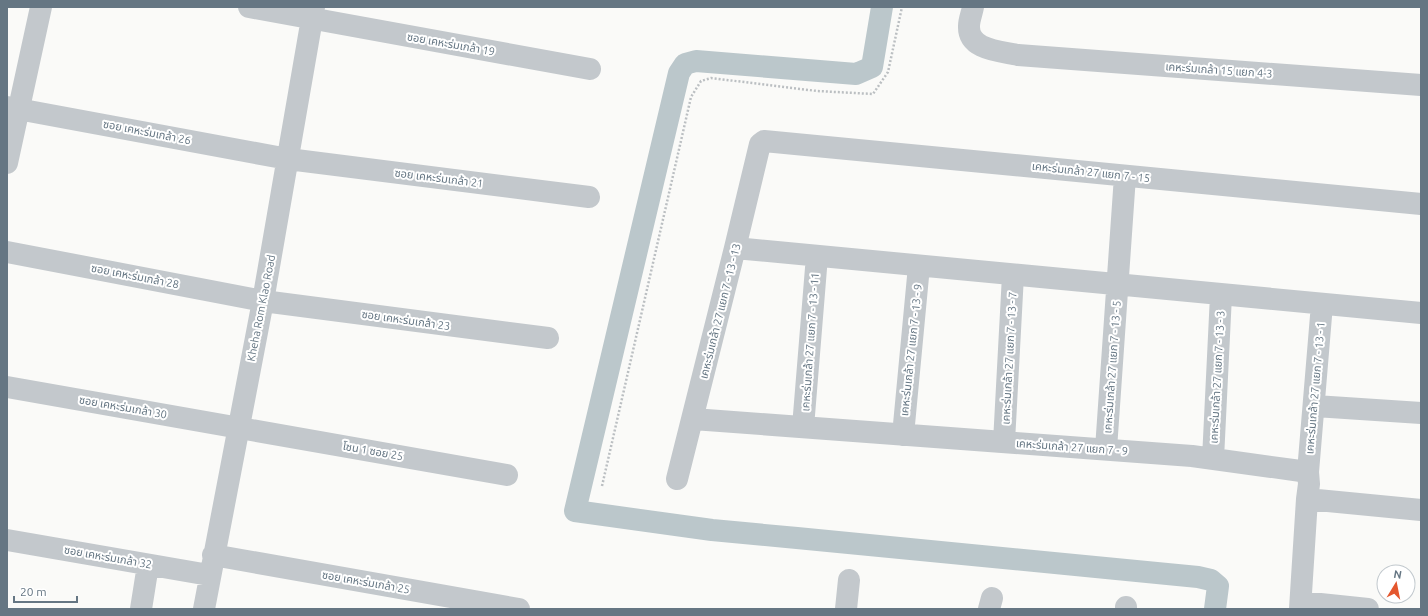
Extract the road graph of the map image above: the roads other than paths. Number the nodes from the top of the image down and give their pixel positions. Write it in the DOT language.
graph roads {
  1 [pos="41,7"];
  2 [pos="249,7"];
  3 [pos="973,7"];
  4 [pos="313,13"];
  5 [pos="590,69"];
  6 [pos="1421,85"];
  7 [pos="13,108"];
  8 [pos="761,142"];
  9 [pos="288,158"];
  10 [pos="7,163"];
  11 [pos="1125,176"];
  12 [pos="590,197"];
  13 [pos="1421,204"];
  14 [pos="736,248"];
  15 [pos="7,252"];
  16 [pos="817,256"];
  17 [pos="919,266"];
  18 [pos="1014,275"];
  19 [pos="1118,285"];
  20 [pos="1221,294"];
  21 [pos="263,301"];
  22 [pos="1322,304"];
  23 [pos="1421,313"];
  24 [pos="548,338"];
  25 [pos="7,387"];
  26 [pos="1314,406"];
  27 [pos="1421,413"];
  28 [pos="693,419"];
  29 [pos="238,427"];
  30 [pos="803,427"];
  31 [pos="903,434"];
  32 [pos="1004,442"];
  33 [pos="1106,449"];
  34 [pos="1213,459"];
  35 [pos="1308,472"];
  36 [pos="507,475"];
  37 [pos="677,479"];
  38 [pos="1307,499"];
  39 [pos="1421,510"];
  40 [pos="7,540"];
  41 [pos="148,565"];
  42 [pos="211,565"];
  43 [pos="849,580"];
  44 [pos="440,602"];
  45 [pos="1301,606"];
  46 [pos="141,609"];
  47 [pos="204,609"];
  48 [pos="519,609"];
  49 [pos="846,609"];
  50 [pos="1368,609"];
  1 -- 7 [label="street"];
  2 -- 4 [label="street, ซอย เคหะร่มเกล้า 19"];
  3 -- 6 [label="street, เคหะร่มเกล้า 15 แยก 4-3"];
  4 -- 5 [label="street, ซอย เคหะร่มเกล้า 19"];
  4 -- 9 [label="street, Kheha Rom Klao Road"];
  7 -- 9 [label="street, ซอย เคหะร่มเกล้า 26"];
  7 -- 10 [label="street"];
  8 -- 11 [label="street, เคหะร่มเกล้า 27 แยก 7 - 15"];
  8 -- 14 [label="street, เคหะร่มเกล้า 27 แยก 7 - 13 - 13"];
  9 -- 12 [label="street, ซอย เคหะร่มเกล้า 21"];
  9 -- 21 [label="street, Kheha Rom Klao Road"];
  11 -- 13 [label="street, เคหะร่มเกล้า 27 แยก 7 - 15"];
  11 -- 19 [label="street, เคหะร่มเกล้า 27 แยก 7 - 13 - 5"];
  14 -- 16 [label="street"];
  14 -- 28 [label="street, เคหะร่มเกล้า 27 แยก 7 - 13 - 13"];
  15 -- 21 [label="street, ซอย เคหะร่มเกล้า 28"];
  16 -- 17 [label="street"];
  16 -- 30 [label="street, เคหะร่มเกล้า 27 แยก 7 - 13 - 11"];
  17 -- 18 [label="street"];
  17 -- 31 [label="street, เคหะร่มเกล้า 27 แยก 7 - 13 - 9"];
  18 -- 19 [label="street"];
  18 -- 32 [label="street, เคหะร่มเกล้า 27 แยก 7 - 13 - 7"];
  19 -- 20 [label="street"];
  19 -- 33 [label="street, เคหะร่มเกล้า 27 แยก 7 - 13 - 5"];
  20 -- 22 [label="street"];
  20 -- 34 [label="street, เคหะร่มเกล้า 27 แยก 7 - 13 - 3"];
  21 -- 24 [label="street, ซอย เคหะร่มเกล้า 23"];
  21 -- 29 [label="street, Kheha Rom Klao Road"];
  22 -- 23 [label="street"];
  22 -- 26 [label="street, เคหะร่มเกล้า 27 แยก 7 - 13 - 1"];
  25 -- 29 [label="street, ซอย เคหะร่มเกล้า 30"];
  26 -- 27 [label="street"];
  26 -- 35 [label="street, เคหะร่มเกล้า 27 แยก 7 - 13 - 1"];
  28 -- 30 [label="street, เคหะร่มเกล้า 27 แยก 7 - 9"];
  28 -- 37 [label="street, เคหะร่มเกล้า 27 แยก 7 - 13 - 13"];
  29 -- 36 [label="street, โซน 1 ซอย 25"];
  29 -- 42 [label="street, Kheha Rom Klao Road"];
  30 -- 31 [label="street, เคหะร่มเกล้า 27 แยก 7 - 9"];
  31 -- 32 [label="street, เคหะร่มเกล้า 27 แยก 7 - 9"];
  32 -- 33 [label="street, เคหะร่มเกล้า 27 แยก 7 - 9"];
  33 -- 34 [label="street, เคหะร่มเกล้า 27 แยก 7 - 9"];
  34 -- 35 [label="street, เคหะร่มเกล้า 27 แยก 7 - 9"];
  35 -- 38 [label="street"];
  38 -- 39 [label="street"];
  38 -- 45 [label="street"];
  40 -- 41 [label="street, ซอย เคหะร่มเกล้า 32"];
  41 -- 42 [label="street, ซอย เคหะร่มเกล้า 32"];
  41 -- 46 [label="street"];
  42 -- 44 [label="street, ซอย เคหะร่มเกล้า 25"];
  42 -- 47 [label="street, Kheha Rom Klao Road"];
  43 -- 49 [label="street"];
  44 -- 48 [label="street, ซอย เคหะร่มเกล้า 25"];
  45 -- 50 [label="street"];
}
